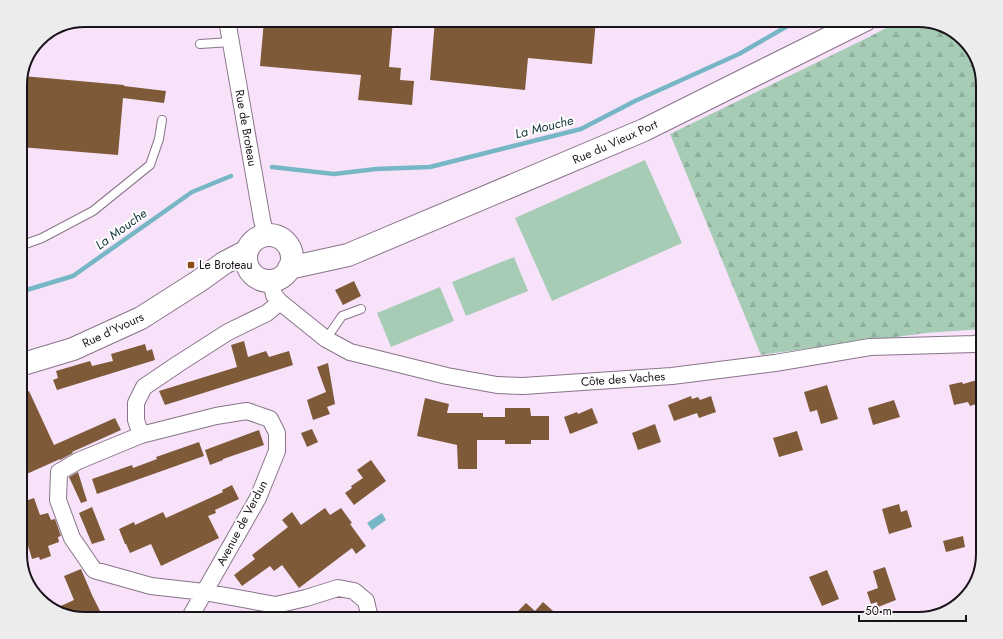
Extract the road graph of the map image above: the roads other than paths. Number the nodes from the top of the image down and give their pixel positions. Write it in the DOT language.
graph roads {
  1 [pos="229,27"];
  2 [pos="851,27"];
  3 [pos="232,42"];
  4 [pos="200,44"];
  5 [pos="162,120"];
  6 [pos="266,235"];
  7 [pos="27,242"];
  8 [pos="247,252"];
  9 [pos="289,258"];
  10 [pos="262,277"];
  11 [pos="199,281"];
  12 [pos="280,302"];
  13 [pos="361,309"];
  14 [pos="326,339"];
  15 [pos="976,344"];
  16 [pos="27,363"];
  17 [pos="141,435"];
  18 [pos="204,592"];
  19 [pos="193,612"];
  20 [pos="368,612"];
  1 -- 3 [label="street, Rue de Broteau"];
  2 -- 9 [label="main road, Rue du Vieux Port"];
  3 -- 4 [label="lane"];
  3 -- 6 [label="street, Rue de Broteau"];
  5 -- 7 [label="lane"];
  6 -- 8 [label="main road"];
  6 -- 9 [label="main road"];
  8 -- 10 [label="main road"];
  8 -- 11 [label="main road, Rue d'Yvours"];
  9 -- 10 [label="main road"];
  10 -- 11 [label="main road"];
  10 -- 12 [label="street"];
  11 -- 16 [label="main road, Rue d'Yvours"];
  12 -- 14 [label="street, Côte des Vaches"];
  12 -- 17 [label="street"];
  13 -- 14 [label="lane"];
  14 -- 15 [label="street, Côte des Vaches"];
  17 -- 18 [label="street, Avenue de Verdun"];
  17 -- 18 [label="street, Avenue de Verdun"];
  18 -- 19 [label="street, Avenue de Verdun"];
  18 -- 20 [label="street, Avenue de Verdun"];
}
